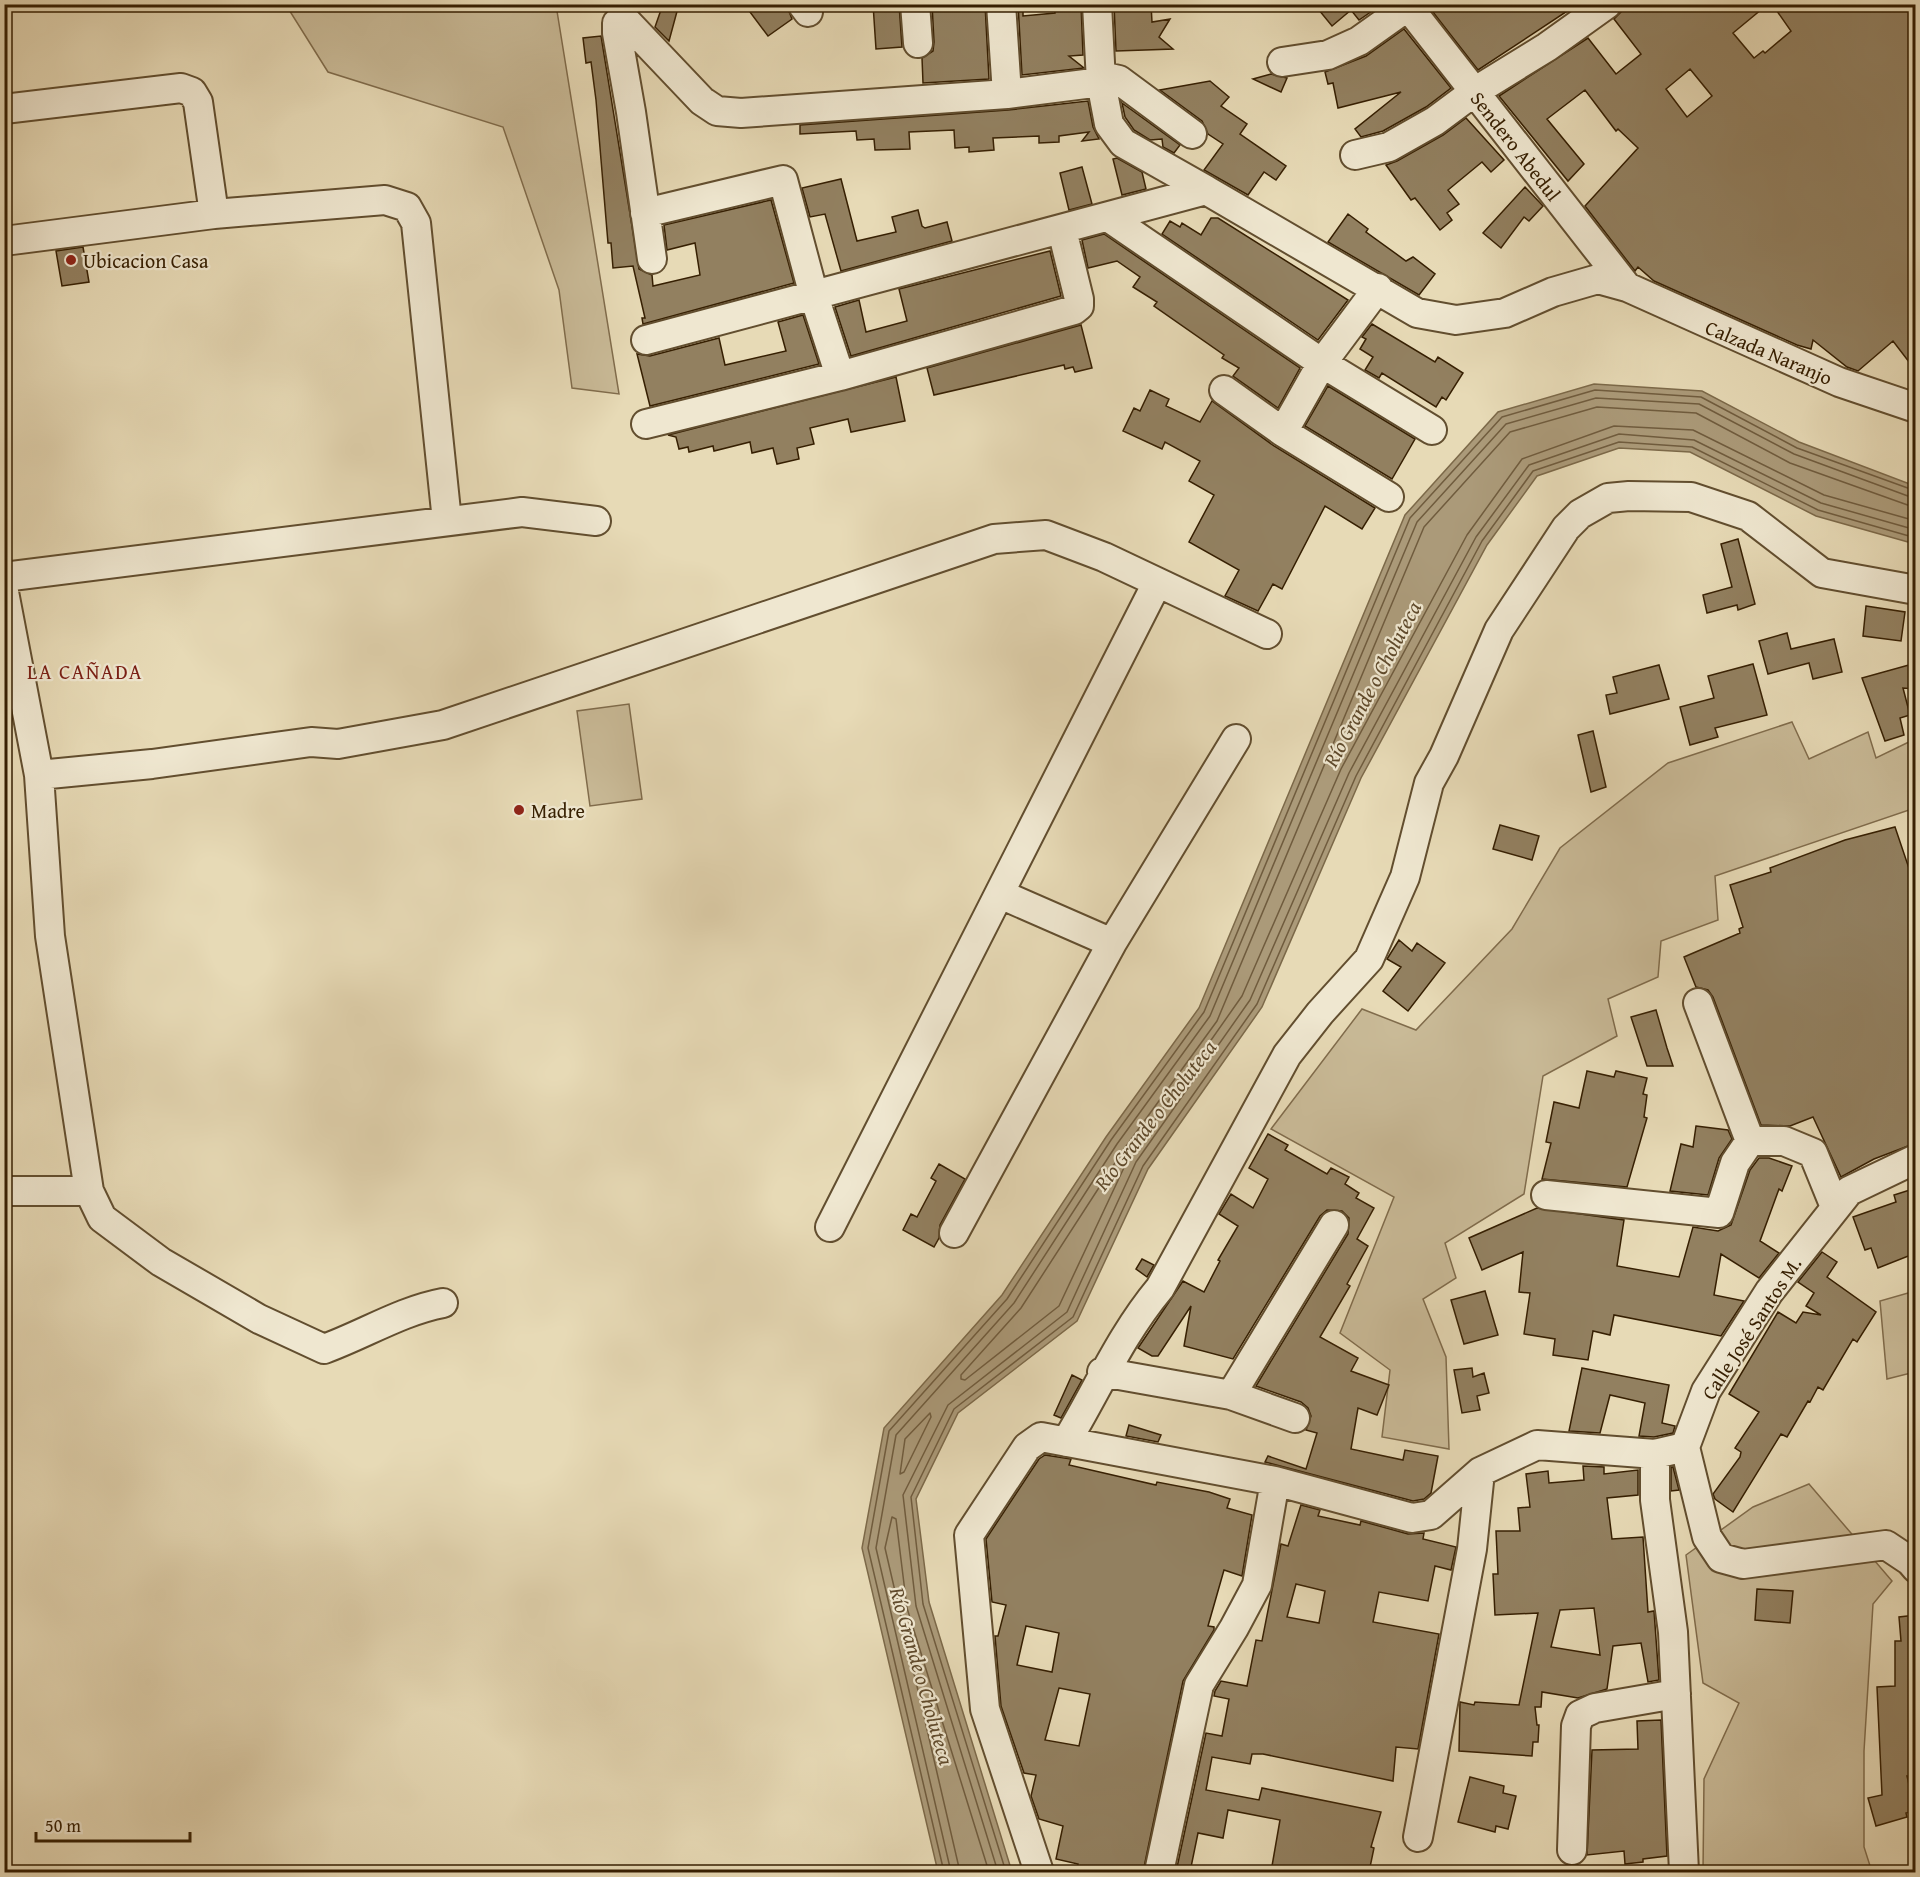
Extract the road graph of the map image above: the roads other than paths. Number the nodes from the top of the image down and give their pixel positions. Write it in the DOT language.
graph roads {
  1 [pos="915,4"];
  2 [pos="1001,4"];
  3 [pos="1096,4"];
  4 [pos="1607,4"];
  5 [pos="1408,5"];
  6 [pos="918,43"];
  7 [pos="1282,62"];
  8 [pos="1101,82"];
  9 [pos="1474,92"];
  10 [pos="1007,94"];
  11 [pos="4,109"];
  12 [pos="1192,134"];
  13 [pos="1356,155"];
  14 [pos="1206,190"];
  15 [pos="645,213"];
  16 [pos="214,214"];
  17 [pos="1108,218"];
  18 [pos="1062,230"];
  19 [pos="4,241"];
  20 [pos="652,259"];
  21 [pos="1627,287"];
  22 [pos="1378,288"];
  23 [pos="814,296"];
  24 [pos="646,340"];
  25 [pos="1323,363"];
  26 [pos="840,376"];
  27 [pos="1224,390"];
  28 [pos="1916,408"];
  29 [pos="646,424"];
  30 [pos="1431,430"];
  31 [pos="1283,432"];
  32 [pos="1389,497"];
  33 [pos="447,521"];
  34 [pos="596,521"];
  35 [pos="4,577"];
  36 [pos="1157,583"];
  37 [pos="1916,590"];
  38 [pos="4,592"];
  39 [pos="1267,634"];
  40 [pos="1236,739"];
  41 [pos="39,775"];
  42 [pos="1000,894"];
  43 [pos="1112,943"];
  44 [pos="1698,1004"];
  45 [pos="1750,1141"];
  46 [pos="1916,1159"];
  47 [pos="4,1191"];
  48 [pos="89,1191"];
  49 [pos="1546,1195"];
  50 [pos="1835,1207"];
  51 [pos="1334,1225"];
  52 [pos="830,1227"];
  53 [pos="954,1233"];
  54 [pos="443,1303"];
  55 [pos="1102,1372"];
  56 [pos="1231,1395"];
  57 [pos="1295,1418"];
  58 [pos="1066,1442"];
  59 [pos="1685,1447"];
  60 [pos="1655,1454"];
  61 [pos="1480,1472"];
  62 [pos="1275,1480"];
  63 [pos="1916,1568"];
  64 [pos="1676,1694"];
  65 [pos="1418,1837"];
  66 [pos="1572,1850"];
  67 [pos="1039,1872"];
  68 [pos="1159,1872"];
  69 [pos="1684,1872"];
  1 -- 6 [label="street"];
  2 -- 10 [label="street"];
  3 -- 8 [label="street, Calzada Naranjo"];
  4 -- 9 [label="street"];
  5 -- 7 [label="street"];
  5 -- 9 [label="street, Sendero Abedul"];
  8 -- 10 [label="street"];
  8 -- 12 [label="street"];
  8 -- 14 [label="street, Calzada Naranjo"];
  9 -- 13 [label="street"];
  9 -- 21 [label="street, Sendero Abedul"];
  10 -- 15 [label="street"];
  11 -- 16 [label="street"];
  14 -- 17 [label="street"];
  14 -- 22 [label="street, Calzada Naranjo"];
  15 -- 20 [label="street"];
  15 -- 23 [label="street"];
  16 -- 19 [label="street"];
  16 -- 33 [label="street"];
  17 -- 18 [label="street"];
  17 -- 25 [label="street"];
  18 -- 23 [label="street"];
  18 -- 26 [label="street"];
  21 -- 22 [label="street, Calzada Naranjo"];
  21 -- 28 [label="street, Calzada Naranjo"];
  22 -- 25 [label="street"];
  23 -- 24 [label="street"];
  23 -- 26 [label="street"];
  25 -- 30 [label="street"];
  25 -- 31 [label="street"];
  26 -- 29 [label="street"];
  27 -- 31 [label="street"];
  31 -- 32 [label="street"];
  33 -- 34 [label="street"];
  33 -- 35 [label="street"];
  36 -- 39 [label="street"];
  36 -- 41 [label="street"];
  36 -- 42 [label="street"];
  37 -- 55 [label="street"];
  38 -- 41 [label="street"];
  40 -- 43 [label="street"];
  41 -- 48 [label="street"];
  42 -- 43 [label="street"];
  42 -- 52 [label="street"];
  43 -- 53 [label="street"];
  44 -- 45 [label="street"];
  45 -- 49 [label="street"];
  45 -- 50 [label="street"];
  46 -- 50 [label="street, Calle José Santos M."];
  47 -- 48 [label="street"];
  48 -- 54 [label="street"];
  50 -- 59 [label="street, Calle José Santos M."];
  51 -- 56 [label="street"];
  55 -- 56 [label="street"];
  55 -- 58 [label="street"];
  56 -- 57 [label="street"];
  58 -- 62 [label="street"];
  58 -- 67 [label="street"];
  59 -- 60 [label="street"];
  59 -- 63 [label="street"];
  60 -- 61 [label="street"];
  60 -- 64 [label="street"];
  61 -- 62 [label="street"];
  61 -- 65 [label="street"];
  62 -- 68 [label="street"];
  64 -- 66 [label="street"];
  64 -- 69 [label="street"];
}
